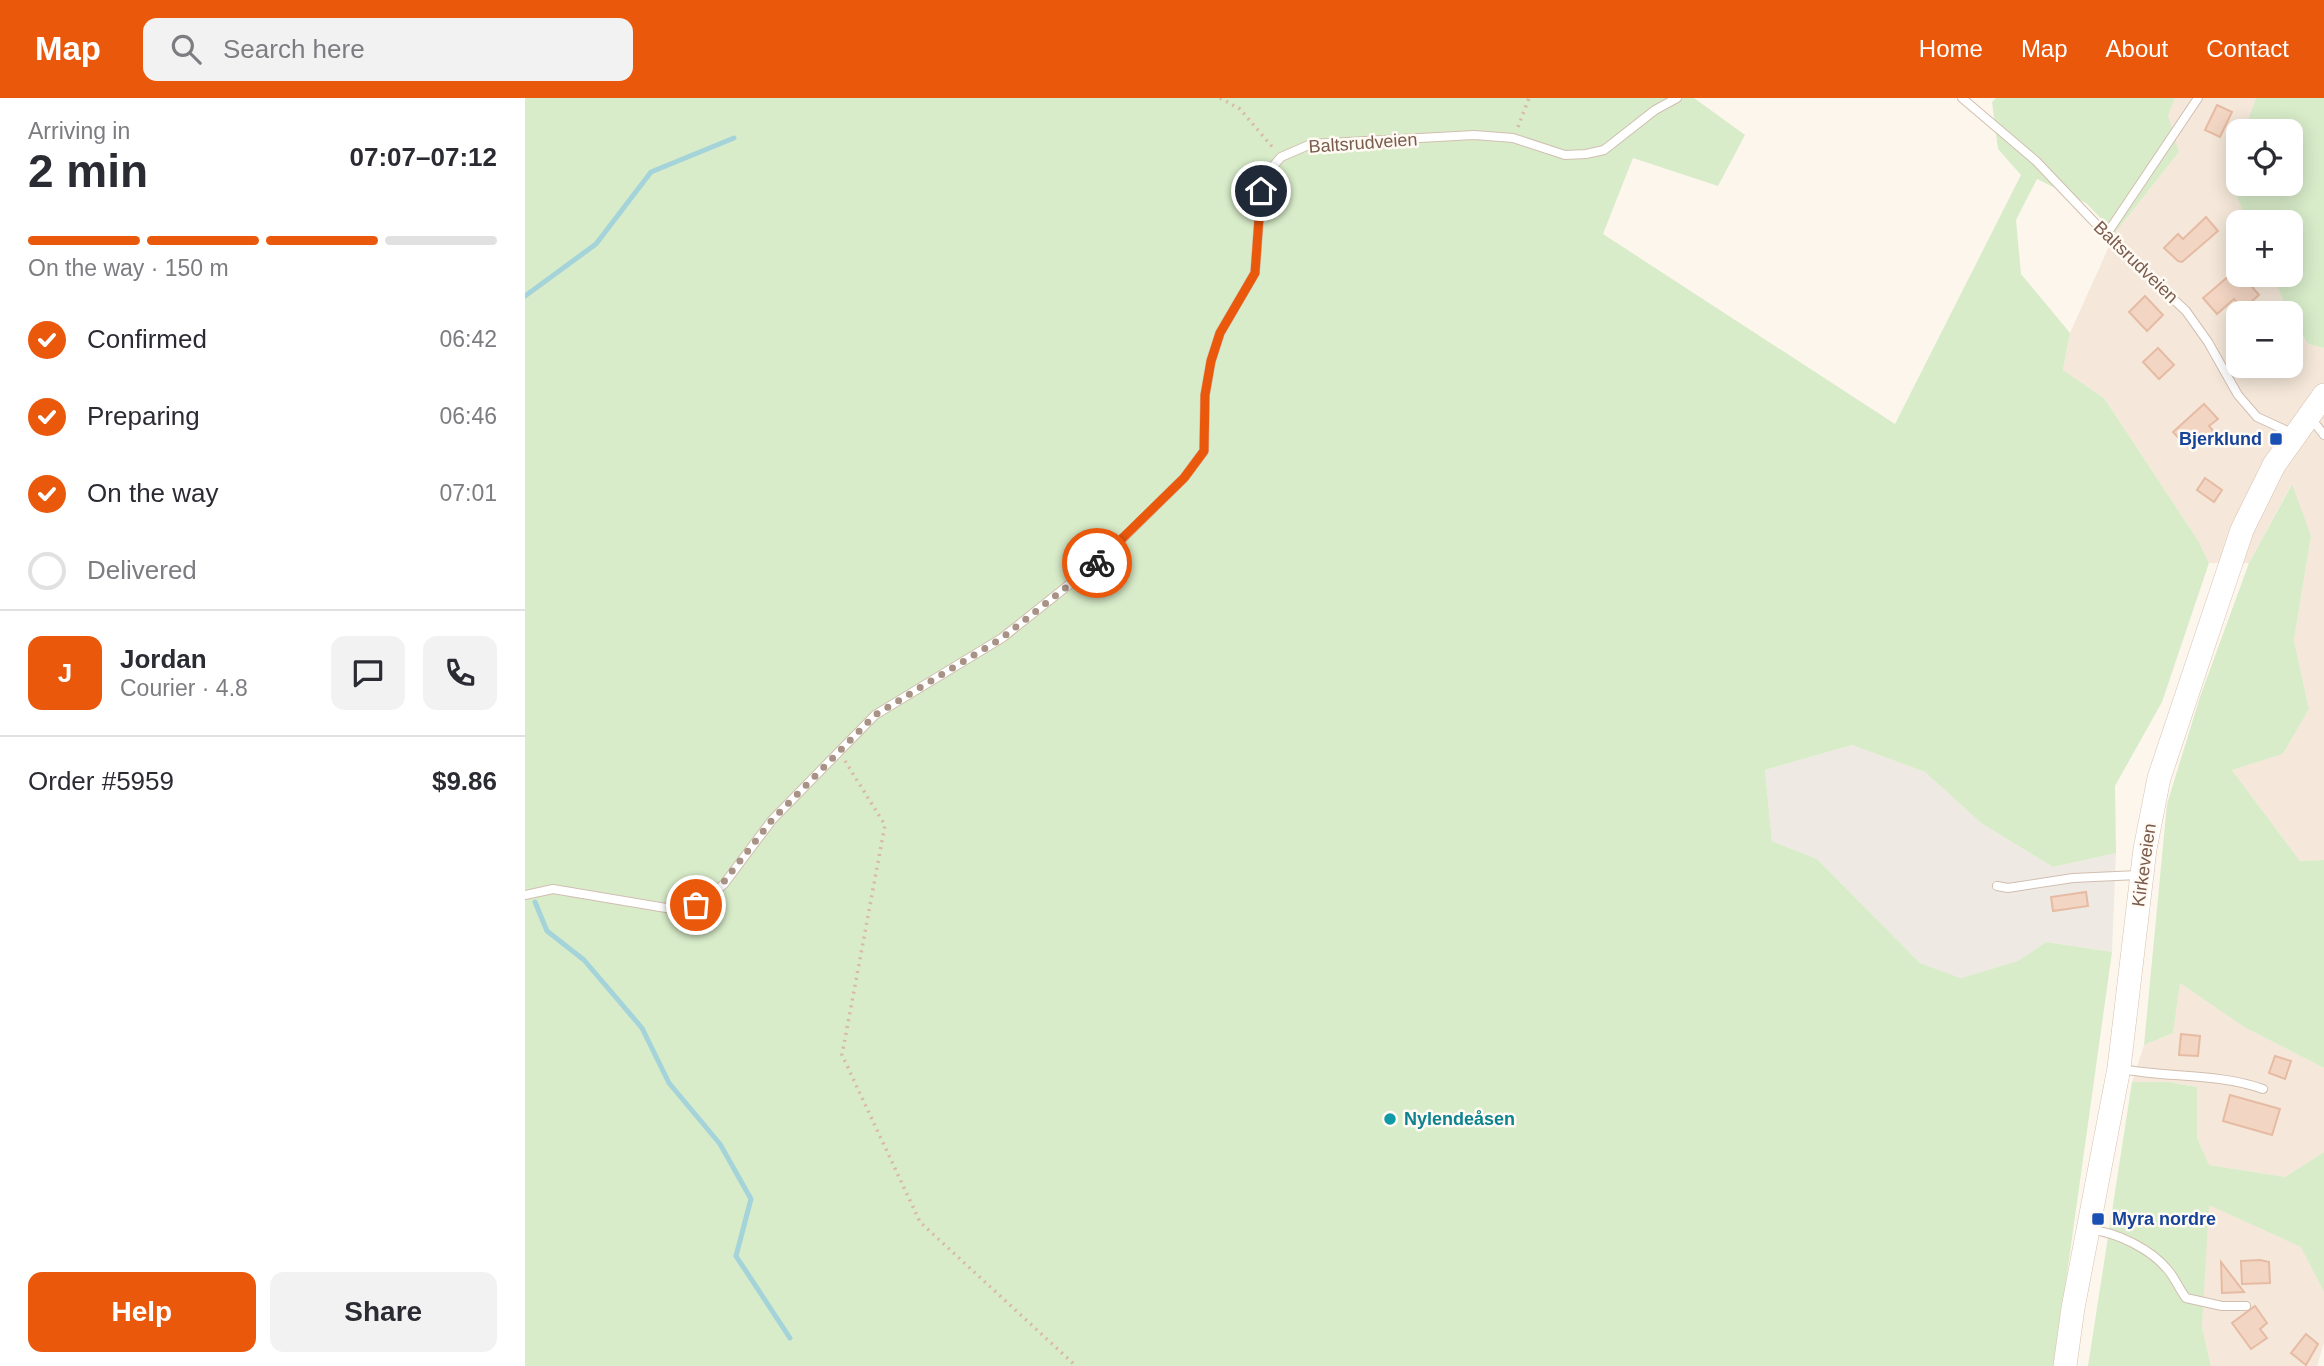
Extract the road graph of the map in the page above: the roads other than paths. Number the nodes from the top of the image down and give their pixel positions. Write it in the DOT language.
graph roads {
  1 [pos="1677,98"];
  2 [pos="1962,98"];
  3 [pos="2199,98"];
  4 [pos="2106,235"];
  5 [pos="2324,395"];
  6 [pos="2308,415"];
  7 [pos="2294,434"];
  8 [pos="2324,435"];
  9 [pos="2141,875"];
  10 [pos="1997,886"];
  11 [pos="525,895"];
  12 [pos="2119,1069"];
  13 [pos="2263,1089"];
  14 [pos="2088,1230"];
  15 [pos="2246,1306"];
  16 [pos="2066,1366"];
  1 -- 11 [label="lane, Baltsrudveien"];
  2 -- 4 [label="lane, Baltsrudveien"];
  3 -- 4 [label="lane"];
  4 -- 7 [label="lane, Baltsrudveien"];
  5 -- 6 [label="main road, Kirkeveien"];
  6 -- 7 [label="main road, Kirkeveien"];
  6 -- 8 [label="lane"];
  7 -- 9 [label="main road, Kirkeveien"];
  9 -- 10 [label="lane"];
  9 -- 12 [label="main road, Kirkeveien"];
  12 -- 13 [label="lane"];
  12 -- 14 [label="main road, Kirkeveien"];
  14 -- 15 [label="lane"];
  14 -- 16 [label="main road, Kirkeveien"];
}
